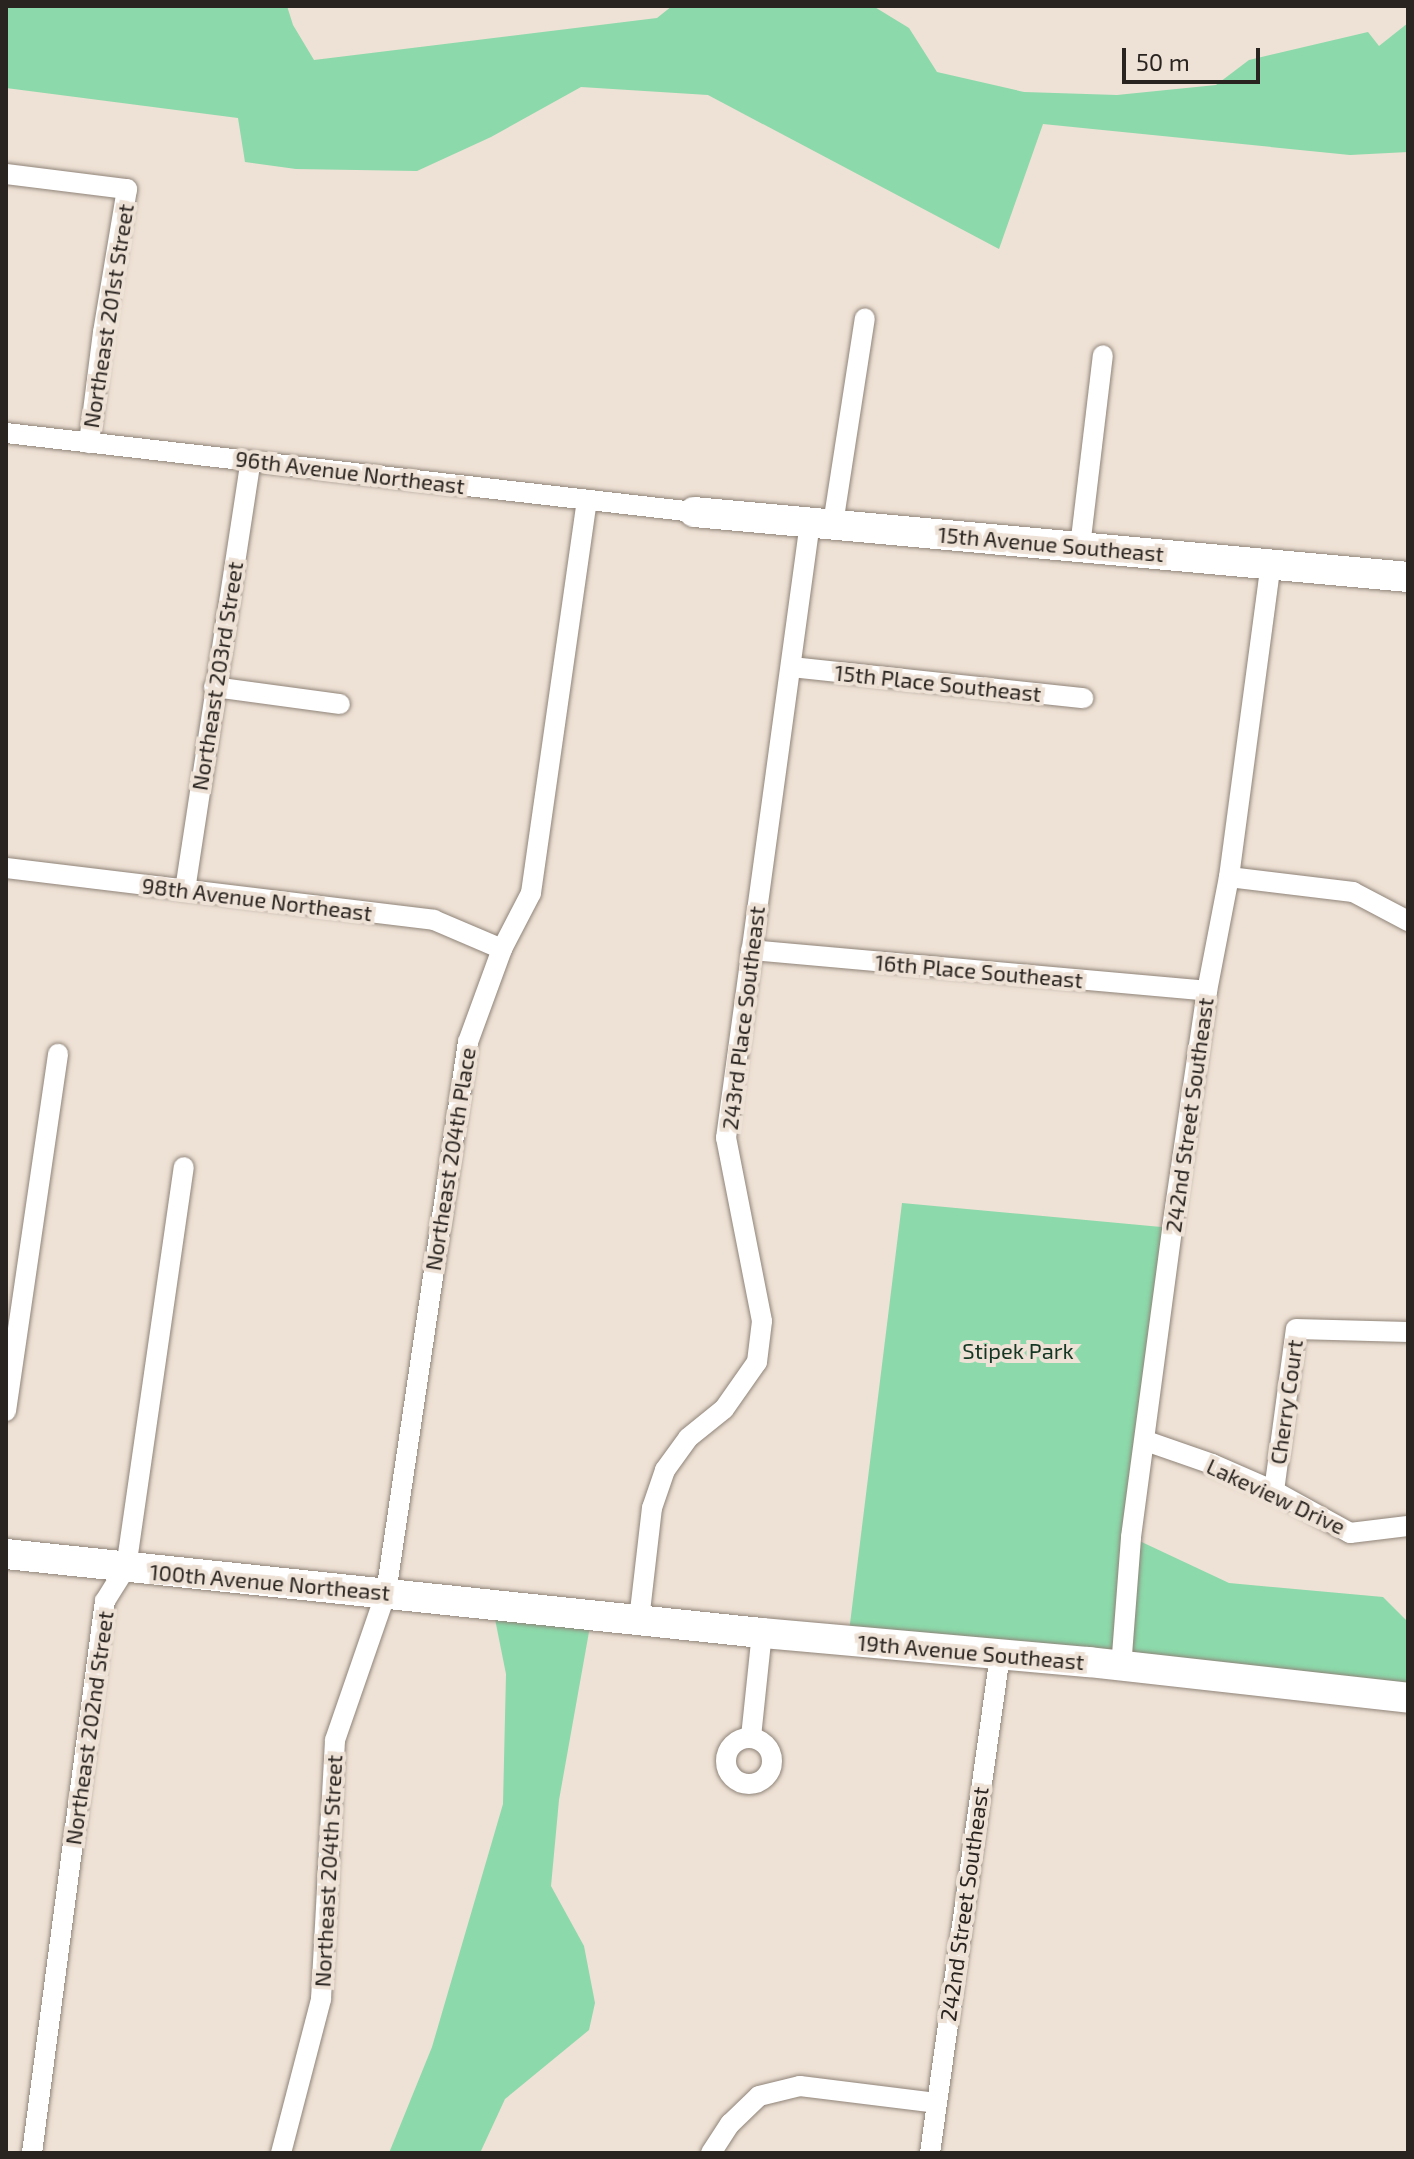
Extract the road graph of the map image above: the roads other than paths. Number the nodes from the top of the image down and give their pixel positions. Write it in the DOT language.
graph roads {
  1 [pos="6,174"];
  2 [pos="865,318"];
  3 [pos="1103,355"];
  4 [pos="6,433"];
  5 [pos="89,443"];
  6 [pos="251,461"];
  7 [pos="587,500"];
  8 [pos="694,512"];
  9 [pos="822,523"];
  10 [pos="1080,547"];
  11 [pos="1271,564"];
  12 [pos="1408,577"];
  13 [pos="792,667"];
  14 [pos="214,687"];
  15 [pos="1083,698"];
  16 [pos="340,704"];
  17 [pos="6,868"];
  18 [pos="1229,877"];
  19 [pos="185,890"];
  20 [pos="1408,921"];
  21 [pos="502,949"];
  22 [pos="751,950"];
  23 [pos="1207,991"];
  24 [pos="58,1054"];
  25 [pos="184,1167"];
  26 [pos="1408,1332"];
  27 [pos="6,1411"];
  28 [pos="1146,1441"];
  29 [pos="1274,1491"];
  30 [pos="1408,1526"];
  31 [pos="6,1554"];
  32 [pos="126,1568"];
  33 [pos="386,1593"];
  34 [pos="534,1608"];
  35 [pos="639,1620"];
  36 [pos="762,1633"];
  37 [pos="1000,1655"];
  38 [pos="1121,1668"];
  39 [pos="1408,1698"];
  40 [pos="751,1737"];
  41 [pos="936,2103"];
  42 [pos="32,2153"];
  43 [pos="281,2153"];
  44 [pos="711,2153"];
  45 [pos="930,2153"];
  1 -- 5 [label="street, Northeast 201st Street"];
  2 -- 9 [label="street, 243rd Place Southeast"];
  3 -- 10 [label="street"];
  4 -- 5 [label="street, 96th Avenue Northeast"];
  5 -- 6 [label="street, 96th Avenue Northeast"];
  6 -- 7 [label="street, 96th Avenue Northeast"];
  6 -- 14 [label="street, Northeast 203rd Street"];
  7 -- 8 [label="street, 96th Avenue Northeast"];
  7 -- 21 [label="street, Northeast 204th Place"];
  8 -- 9 [label="street, 15th Avenue Southeast"];
  9 -- 10 [label="street, 15th Avenue Southeast"];
  9 -- 13 [label="street, 243rd Place Southeast"];
  10 -- 11 [label="street, 15th Avenue Southeast"];
  11 -- 12 [label="street, 15th Avenue Southeast"];
  11 -- 18 [label="street, 242nd Street Southeast"];
  13 -- 15 [label="street, 15th Place Southeast"];
  13 -- 22 [label="street, 243rd Place Southeast"];
  14 -- 16 [label="street"];
  14 -- 19 [label="street, Northeast 203rd Street"];
  17 -- 19 [label="street, 98th Avenue Northeast"];
  18 -- 20 [label="street"];
  18 -- 23 [label="street, 242nd Street Southeast"];
  19 -- 21 [label="street, 98th Avenue Northeast"];
  21 -- 33 [label="street, Northeast 204th Place"];
  22 -- 23 [label="street, 16th Place Southeast"];
  22 -- 35 [label="street, 243rd Place Southeast"];
  23 -- 28 [label="street, 242nd Street Southeast"];
  24 -- 27 [label="street"];
  25 -- 32 [label="street, Northeast 202nd Street"];
  26 -- 29 [label="street, Cherry Court"];
  28 -- 29 [label="street, Lakeview Drive"];
  28 -- 38 [label="street, 242nd Street Southeast"];
  29 -- 30 [label="street, Lakeview Drive"];
  31 -- 32 [label="street, 100th Avenue Northeast"];
  32 -- 33 [label="street, 100th Avenue Northeast"];
  32 -- 42 [label="street, Northeast 202nd Street"];
  33 -- 34 [label="street, 100th Avenue Northeast"];
  33 -- 43 [label="street, Northeast 204th Street"];
  34 -- 35 [label="street, 19th Avenue Southeast"];
  35 -- 36 [label="street, 19th Avenue Southeast"];
  36 -- 37 [label="street, 19th Avenue Southeast"];
  36 -- 40 [label="street"];
  37 -- 38 [label="street, 19th Avenue Southeast"];
  37 -- 41 [label="street, 242nd Street Southeast"];
  38 -- 39 [label="street, 19th Avenue Southeast"];
  41 -- 44 [label="street"];
  41 -- 45 [label="street, 242nd Street Southeast"];
}
